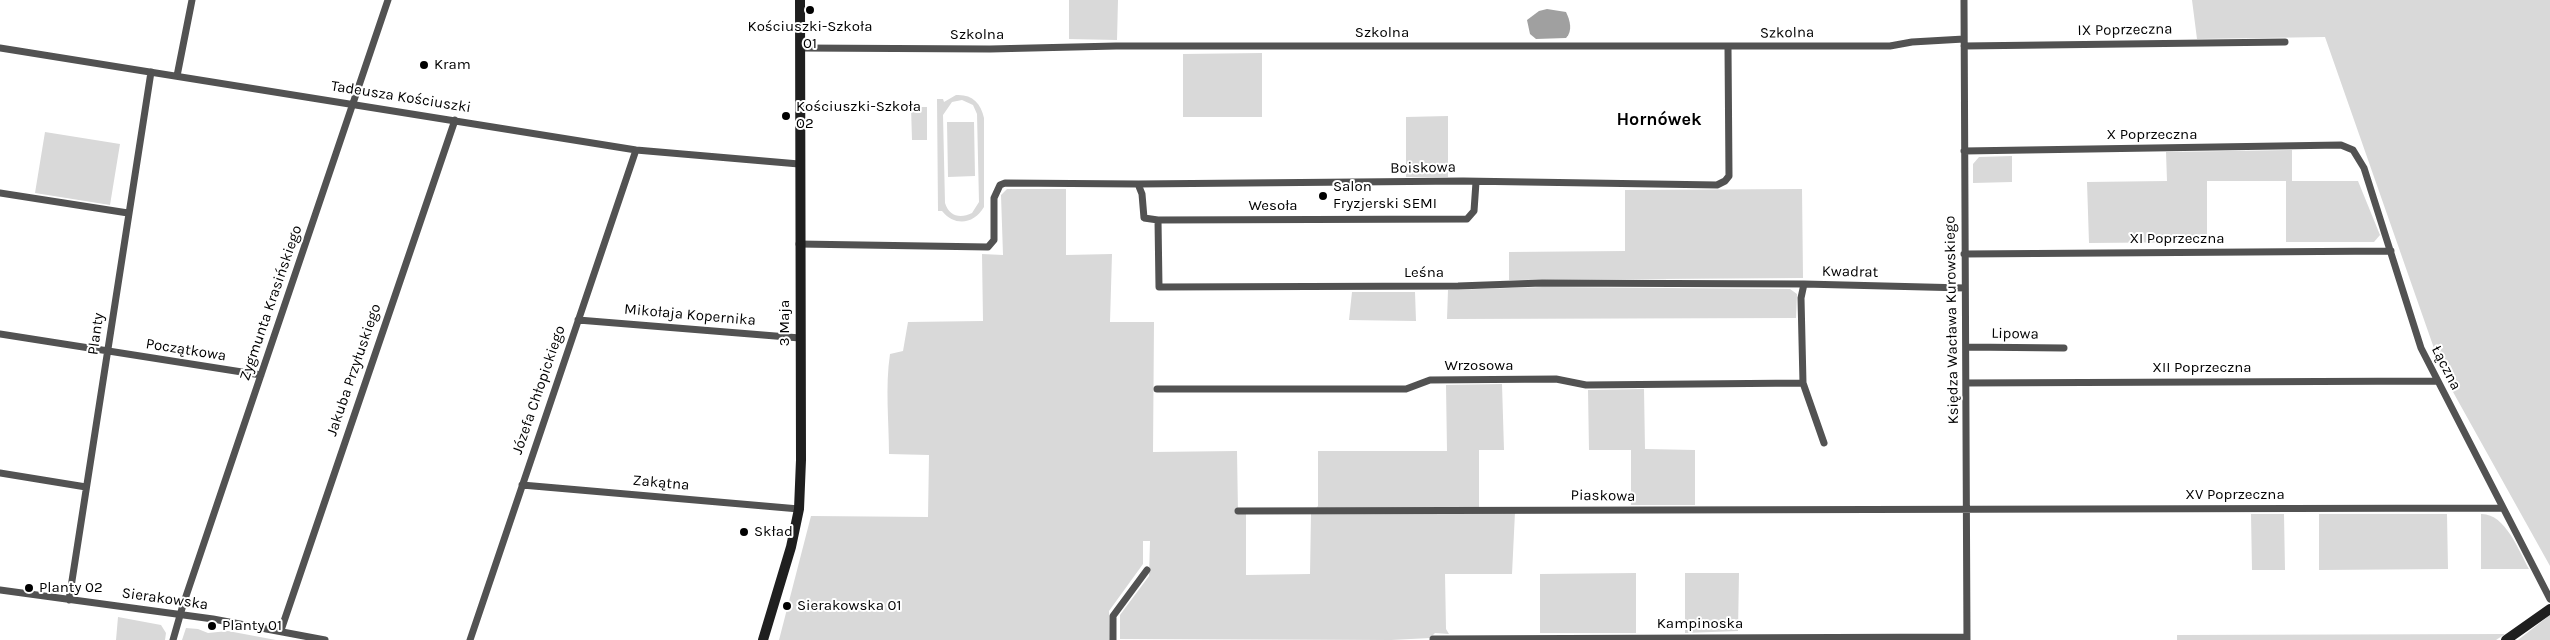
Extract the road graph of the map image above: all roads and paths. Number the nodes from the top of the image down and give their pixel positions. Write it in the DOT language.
graph roads {
  1 [pos="192,0"];
  2 [pos="388,0"];
  3 [pos="800,0"];
  4 [pos="1964,0"];
  5 [pos="1964,42"];
  6 [pos="2286,42"];
  7 [pos="0,48"];
  8 [pos="800,48"];
  9 [pos="1728,48"];
  10 [pos="151,72"];
  11 [pos="177,76"];
  12 [pos="354,104"];
  13 [pos="455,120"];
  14 [pos="2341,145"];
  15 [pos="636,150"];
  16 [pos="1964,151"];
  17 [pos="799,164"];
  18 [pos="1476,182"];
  19 [pos="1138,184"];
  20 [pos="0,193"];
  21 [pos="128,214"];
  22 [pos="1158,220"];
  23 [pos="799,244"];
  24 [pos="2390,251"];
  25 [pos="1964,254"];
  26 [pos="1804,284"];
  27 [pos="1964,288"];
  28 [pos="578,320"];
  29 [pos="0,334"];
  30 [pos="800,338"];
  31 [pos="1966,347"];
  32 [pos="2064,348"];
  33 [pos="108,352"];
  34 [pos="261,375"];
  35 [pos="2437,381"];
  36 [pos="1966,382"];
  37 [pos="1803,383"];
  38 [pos="1156,389"];
  39 [pos="1824,443"];
  40 [pos="0,473"];
  41 [pos="522,485"];
  42 [pos="86,487"];
  43 [pos="2502,508"];
  44 [pos="798,509"];
  45 [pos="1967,509"];
  46 [pos="1238,510"];
  47 [pos="1147,570"];
  48 [pos="0,590"];
  49 [pos="2550,599"];
  50 [pos="69,600"];
  51 [pos="2550,609"];
  52 [pos="180,614"];
  53 [pos="281,630"];
  54 [pos="294,636"];
  55 [pos="1967,638"];
  56 [pos="1433,639"];
  57 [pos="173,640"];
  58 [pos="325,640"];
  59 [pos="470,640"];
  60 [pos="764,640"];
  61 [pos="1113,640"];
  62 [pos="2506,640"];
  1 -- 11 [label="street"];
  2 -- 12 [label="street, Zygmunta Krasińskiego"];
  3 -- 8 [label="street, 3 Maja"];
  4 -- 5 [label="street, Księdza Wacława Kurowskiego"];
  5 -- 6 [label="street, IX Poprzeczna"];
  5 -- 9 [label="street, Szkolna"];
  5 -- 16 [label="street, Księdza Wacława Kurowskiego"];
  7 -- 10 [label="street, Tadeusza Kościuszki"];
  8 -- 9 [label="street, Szkolna"];
  8 -- 17 [label="street, 3 Maja"];
  9 -- 18 [label="street, Boiskowa"];
  10 -- 11 [label="street, Tadeusza Kościuszki"];
  10 -- 21 [label="street, Planty"];
  11 -- 12 [label="street, Tadeusza Kościuszki"];
  12 -- 13 [label="street, Tadeusza Kościuszki"];
  12 -- 34 [label="street, Zygmunta Krasińskiego"];
  13 -- 15 [label="street, Tadeusza Kościuszki"];
  13 -- 53 [label="street, Jakuba Przyłuskiego"];
  14 -- 16 [label="street, X Poprzeczna"];
  14 -- 24 [label="street, Łączna"];
  15 -- 17 [label="street, Tadeusza Kościuszki"];
  15 -- 28 [label="street, Józefa Chłopickiego"];
  16 -- 25 [label="street, Księdza Wacława Kurowskiego"];
  17 -- 23 [label="street, 3 Maja"];
  18 -- 19 [label="street, Boiskowa"];
  18 -- 22 [label="street, Wesoła"];
  19 -- 22 [label="street"];
  19 -- 23 [label="street, Boiskowa"];
  20 -- 21 [label="street"];
  21 -- 33 [label="street, Planty"];
  22 -- 26 [label="street, Leśna"];
  23 -- 30 [label="street, 3 Maja"];
  24 -- 25 [label="street, XI Poprzeczna"];
  24 -- 35 [label="street, Łączna"];
  25 -- 27 [label="street, Księdza Wacława Kurowskiego"];
  26 -- 27 [label="street, Kwadrat"];
  26 -- 37 [label="street, Kwadrat"];
  27 -- 31 [label="street, Księdza Wacława Kurowskiego"];
  28 -- 30 [label="street, Mikołaja Kopernika"];
  28 -- 41 [label="street, Józefa Chłopickiego"];
  29 -- 33 [label="street, Początkowa"];
  30 -- 44 [label="street, 3 Maja"];
  31 -- 32 [label="street, Lipowa"];
  31 -- 36 [label="street, Księdza Wacława Kurowskiego"];
  33 -- 34 [label="street, Początkowa"];
  33 -- 42 [label="street, Planty"];
  34 -- 52 [label="street, Zygmunta Krasińskiego"];
  35 -- 36 [label="street, XII Poprzeczna"];
  35 -- 43 [label="street, Łączna"];
  36 -- 45 [label="street, Księdza Wacława Kurowskiego"];
  37 -- 38 [label="street, Wrzosowa"];
  37 -- 39 [label="street, Kwadrat"];
  40 -- 42 [label="street"];
  41 -- 44 [label="street, Zakątna"];
  41 -- 59 [label="street, Józefa Chłopickiego"];
  42 -- 50 [label="street, Planty"];
  43 -- 45 [label="street, XV Poprzeczna"];
  43 -- 49 [label="street, Łączna"];
  44 -- 60 [label="street, 3 Maja"];
  45 -- 46 [label="street, Piaskowa"];
  45 -- 55 [label="street, Księdza Wacława Kurowskiego"];
  47 -- 61 [label="street"];
  48 -- 50 [label="street, Sierakowska"];
  50 -- 52 [label="street, Sierakowska"];
  51 -- 62 [label="street"];
  52 -- 53 [label="street, Sierakowska"];
  52 -- 57 [label="street, Zygmunta Krasińskiego"];
  53 -- 54 [label="street, Sierakowska"];
  54 -- 58 [label="street, Sierakowska"];
  55 -- 56 [label="street, Kampinoska"];
}
